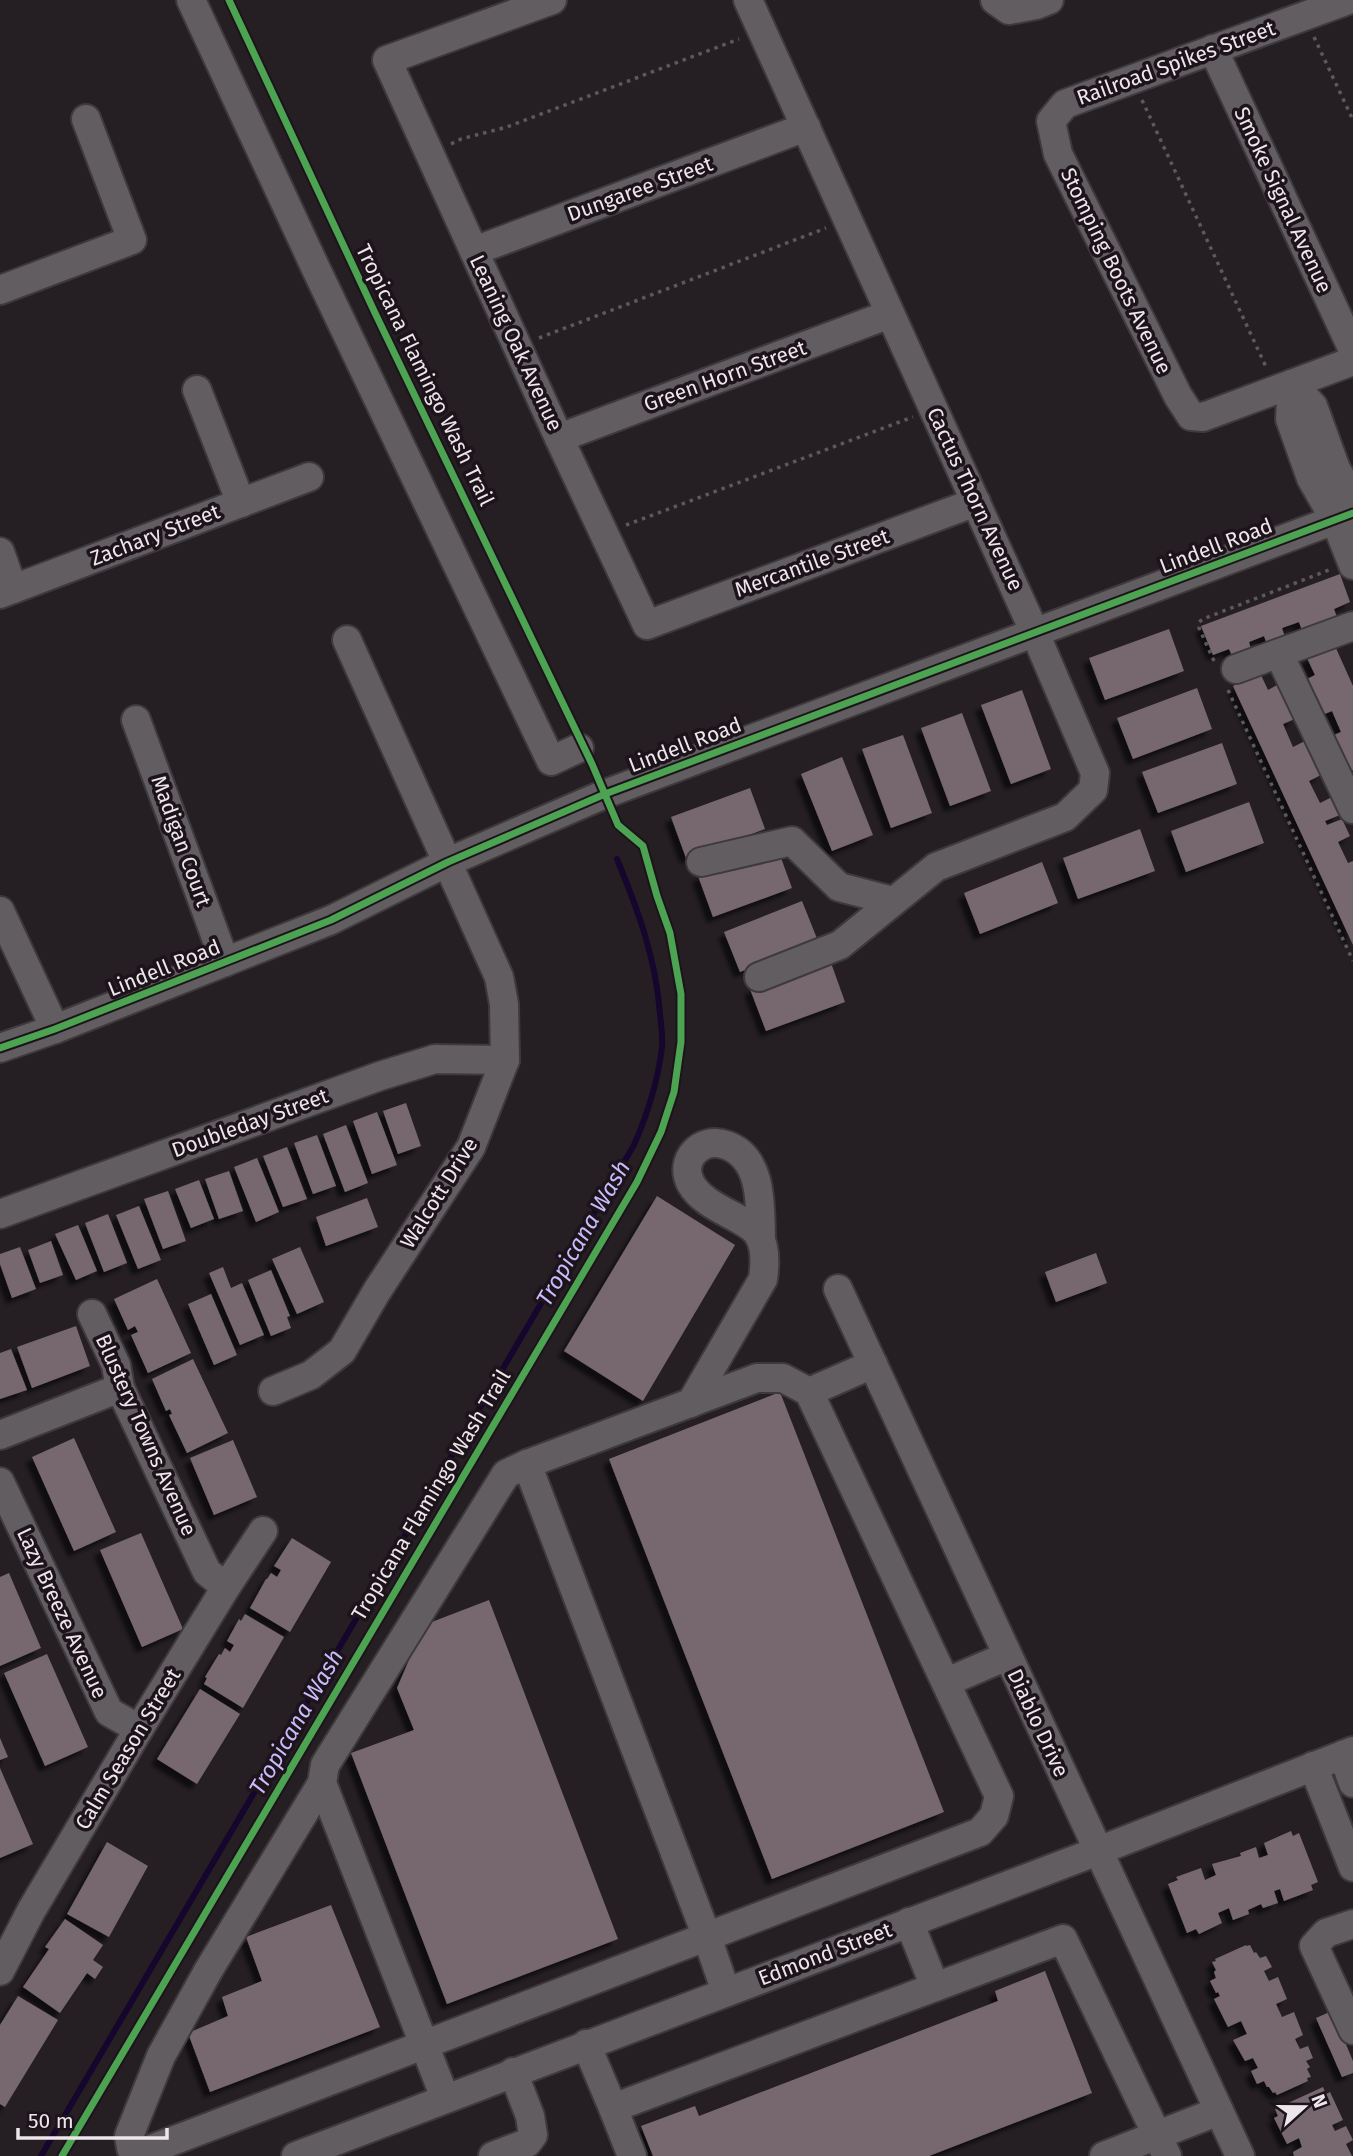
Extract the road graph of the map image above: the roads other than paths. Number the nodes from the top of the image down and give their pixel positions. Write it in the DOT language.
graph roads {
  1 [pos="191,0"];
  2 [pos="552,0"];
  3 [pos="748,0"];
  4 [pos="1049,0"];
  5 [pos="1348,0"];
  6 [pos="1002,5"];
  7 [pos="1213,49"];
  8 [pos="86,118"];
  9 [pos="1051,121"];
  10 [pos="806,127"];
  11 [pos="474,251"];
  12 [pos="0,290"];
  13 [pos="890,314"];
  14 [pos="1353,350"];
  15 [pos="1353,362"];
  16 [pos="1284,387"];
  17 [pos="197,390"];
  18 [pos="559,438"];
  19 [pos="309,477"];
  20 [pos="976,502"];
  21 [pos="241,503"];
  22 [pos="1347,511"];
  23 [pos="0,552"];
  24 [pos="1344,568"];
  25 [pos="7,592"];
  26 [pos="647,625"];
  27 [pos="1353,626"];
  28 [pos="1035,633"];
  29 [pos="347,640"];
  30 [pos="1279,654"];
  31 [pos="1234,675"];
  32 [pos="136,720"];
  33 [pos="579,748"];
  34 [pos="1353,810"];
  35 [pos="449,862"];
  36 [pos="701,862"];
  37 [pos="893,901"];
  38 [pos="0,911"];
  39 [pos="225,962"];
  40 [pos="760,977"];
  41 [pos="55,1029"];
  42 [pos="0,1048"];
  43 [pos="505,1060"];
  44 [pos="0,1214"];
  45 [pos="761,1240"];
  46 [pos="838,1289"];
  47 [pos="92,1314"];
  48 [pos="873,1364"];
  49 [pos="120,1388"];
  50 [pos="273,1391"];
  51 [pos="808,1392"];
  52 [pos="691,1403"];
  53 [pos="0,1435"];
  54 [pos="527,1464"];
  55 [pos="0,1482"];
  56 [pos="263,1531"];
  57 [pos="226,1587"];
  58 [pos="1007,1656"];
  59 [pos="947,1682"];
  60 [pos="139,1729"];
  61 [pos="1348,1753"];
  62 [pos="1313,1766"];
  63 [pos="322,1783"];
  64 [pos="1353,1783"];
  65 [pos="1098,1851"];
  66 [pos="1353,1867"];
  67 [pos="909,1922"];
  68 [pos="1353,1924"];
  69 [pos="707,1937"];
  70 [pos="4,1954"];
  71 [pos="935,1987"];
  72 [pos="726,1992"];
  73 [pos="1353,2030"];
  74 [pos="424,2044"];
  75 [pos="586,2044"];
  76 [pos="513,2072"];
  77 [pos="445,2098"];
  78 [pos="613,2108"];
  79 [pos="1219,2111"];
  80 [pos="1162,2146"];
  81 [pos="310,2153"];
  82 [pos="493,2156"];
  83 [pos="632,2156"];
  84 [pos="1104,2156"];
  85 [pos="1240,2156"];
  1 -- 33 [label="street"];
  2 -- 11 [label="street, Leaning Oak Avenue"];
  3 -- 10 [label="street, Cactus Thorn Avenue"];
  4 -- 6 [label="street"];
  5 -- 7 [label="street, Railroad Spikes Street"];
  7 -- 9 [label="street, Railroad Spikes Street"];
  7 -- 14 [label="street, Smoke Signal Avenue"];
  8 -- 12 [label="street"];
  9 -- 16 [label="street, Stomping Boots Avenue"];
  10 -- 11 [label="street, Dungaree Street"];
  10 -- 13 [label="street, Cactus Thorn Avenue"];
  11 -- 18 [label="street, Leaning Oak Avenue"];
  13 -- 18 [label="street, Green Horn Street"];
  13 -- 20 [label="street, Cactus Thorn Avenue"];
  15 -- 16 [label="street"];
  16 -- 22 [label="street"];
  17 -- 21 [label="street"];
  18 -- 26 [label="street, Leaning Oak Avenue"];
  19 -- 21 [label="street, Zachary Street"];
  20 -- 26 [label="street, Mercantile Street"];
  20 -- 28 [label="street, Cactus Thorn Avenue"];
  21 -- 25 [label="street, Zachary Street"];
  22 -- 24 [label="street"];
  22 -- 28 [label="street, Lindell Road"];
  23 -- 25 [label="street"];
  27 -- 30 [label="street"];
  28 -- 35 [label="street, Lindell Road"];
  28 -- 37 [label="street, Cactus Thorn Avenue"];
  29 -- 35 [label="street, Walcott Drive"];
  30 -- 31 [label="street"];
  30 -- 34 [label="street"];
  32 -- 39 [label="street, Madigan Court"];
  35 -- 39 [label="street, Lindell Road"];
  35 -- 43 [label="street, Walcott Drive"];
  36 -- 37 [label="street"];
  37 -- 40 [label="street, Cactus Thorn Avenue"];
  38 -- 41 [label="street"];
  39 -- 41 [label="street, Lindell Road"];
  41 -- 42 [label="street, Lindell Road"];
  43 -- 44 [label="street, Doubleday Street"];
  43 -- 50 [label="street, Walcott Drive"];
  45 -- 52 [label="street"];
  46 -- 48 [label="street, Diablo Drive"];
  47 -- 49 [label="street, Blustery Towns Avenue"];
  48 -- 51 [label="street"];
  48 -- 58 [label="street, Diablo Drive"];
  49 -- 53 [label="street"];
  49 -- 57 [label="street, Blustery Towns Avenue"];
  51 -- 52 [label="street"];
  51 -- 59 [label="street"];
  52 -- 54 [label="street"];
  54 -- 63 [label="street"];
  54 -- 69 [label="street"];
  55 -- 60 [label="street, Lazy Breeze Avenue"];
  56 -- 57 [label="street, Calm Season Street"];
  57 -- 60 [label="street, Calm Season Street"];
  58 -- 59 [label="street"];
  58 -- 65 [label="street, Diablo Drive"];
  59 -- 69 [label="street"];
  60 -- 70 [label="street, Calm Season Street"];
  61 -- 62 [label="street, Edmond Street"];
  61 -- 64 [label="street"];
  62 -- 65 [label="street, Edmond Street"];
  62 -- 66 [label="street"];
  63 -- 74 [label="street"];
  63 -- 74 [label="street"];
  65 -- 67 [label="street, Edmond Street"];
  65 -- 79 [label="street, Diablo Drive"];
  67 -- 71 [label="street"];
  67 -- 72 [label="street, Edmond Street"];
  68 -- 73 [label="street"];
  69 -- 72 [label="street"];
  69 -- 74 [label="street"];
  71 -- 78 [label="street"];
  71 -- 80 [label="street"];
  72 -- 75 [label="street, Edmond Street"];
  74 -- 77 [label="street"];
  75 -- 76 [label="street, Edmond Street"];
  75 -- 78 [label="street"];
  76 -- 77 [label="street, Edmond Street"];
  76 -- 82 [label="street"];
  77 -- 81 [label="street, Edmond Street"];
  78 -- 83 [label="street"];
  79 -- 80 [label="street"];
  79 -- 85 [label="street, Diablo Drive"];
  80 -- 84 [label="street"];
}
